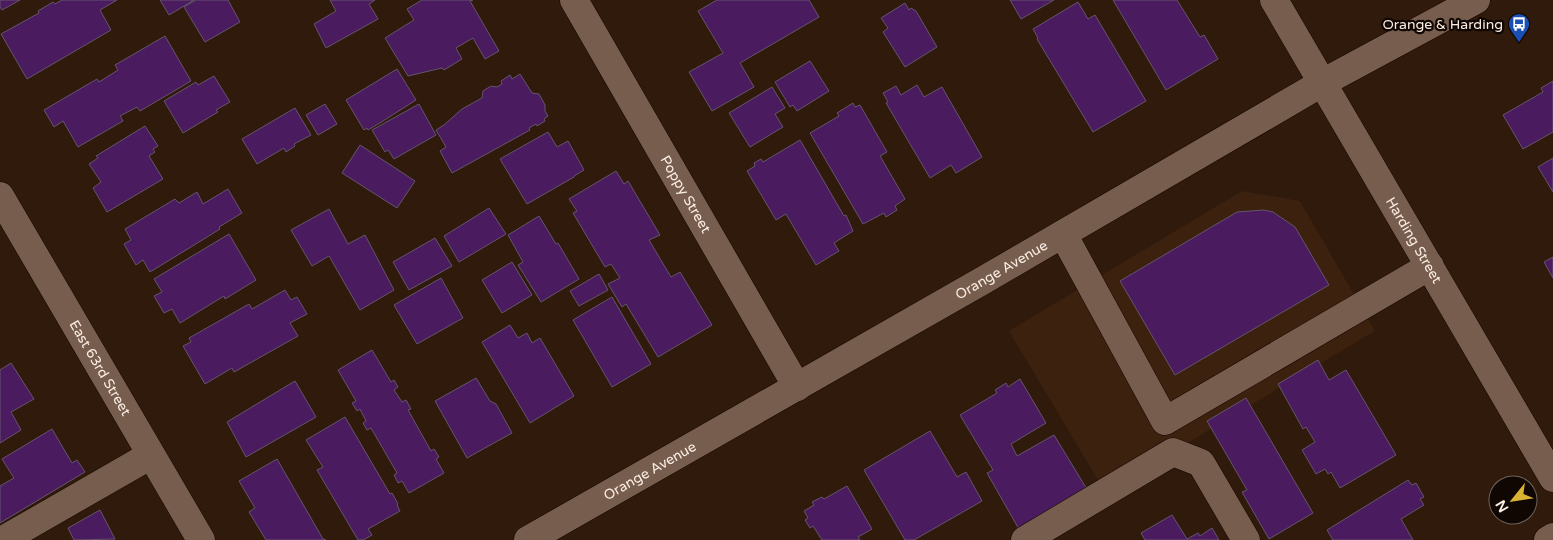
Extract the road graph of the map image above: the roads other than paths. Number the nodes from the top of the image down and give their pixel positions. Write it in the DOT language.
graph roads {
  1 [pos="574,0"];
  2 [pos="1274,0"];
  3 [pos="1476,0"];
  4 [pos="1322,83"];
  5 [pos="0,196"];
  6 [pos="1063,234"];
  7 [pos="1430,266"];
  8 [pos="797,387"];
  9 [pos="151,455"];
  10 [pos="1553,478"];
  11 [pos="1553,537"];
  12 [pos="3,540"];
  13 [pos="201,540"];
  14 [pos="528,540"];
  15 [pos="1025,540"];
  16 [pos="1246,540"];
  17 [pos="1548,540"];
  1 -- 8 [label="street, Poppy Street"];
  2 -- 4 [label="street, Harding Street"];
  3 -- 4 [label="street, Orange Avenue"];
  4 -- 6 [label="street, Orange Avenue"];
  4 -- 7 [label="street, Harding Street"];
  5 -- 9 [label="street, East 63rd Street"];
  6 -- 7 [label="street"];
  6 -- 8 [label="street, Orange Avenue"];
  7 -- 10 [label="street, Harding Street"];
  8 -- 14 [label="street, Orange Avenue"];
  9 -- 12 [label="street"];
  9 -- 13 [label="street, East 63rd Street"];
  11 -- 17 [label="street"];
  15 -- 16 [label="street"];
}
